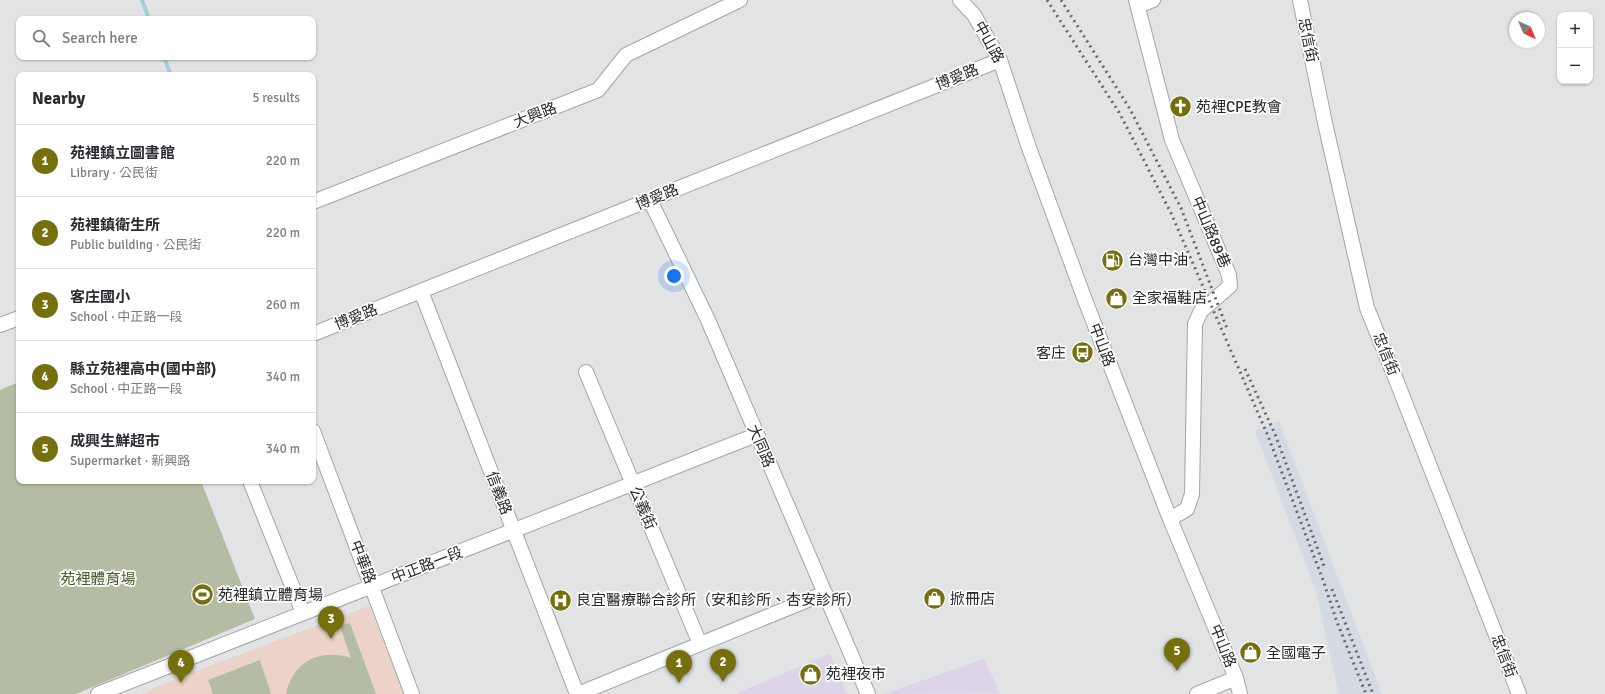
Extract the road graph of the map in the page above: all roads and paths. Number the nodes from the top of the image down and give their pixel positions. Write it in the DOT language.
graph roads {
  1 [pos="740,0"];
  2 [pos="960,0"];
  3 [pos="1153,0"];
  4 [pos="1300,0"];
  5 [pos="1137,3"];
  6 [pos="1000,60"];
  7 [pos="650,200"];
  8 [pos="316,201"];
  9 [pos="421,291"];
  10 [pos="16,319"];
  11 [pos="0,325"];
  12 [pos="316,333"];
  13 [pos="586,372"];
  14 [pos="756,436"];
  15 [pos="316,439"];
  16 [pos="251,484"];
  17 [pos="633,484"];
  18 [pos="1170,519"];
  19 [pos="514,531"];
  20 [pos="372,587"];
  21 [pos="825,593"];
  22 [pos="303,613"];
  23 [pos="700,644"];
  24 [pos="1236,678"];
  25 [pos="98,694"];
  26 [pos="412,694"];
  27 [pos="578,694"];
  28 [pos="868,694"];
  29 [pos="1197,694"];
  30 [pos="1232,694"];
  31 [pos="1240,694"];
  32 [pos="1519,694"];
  1 -- 8 [label="street, 大興路"];
  2 -- 6 [label="street, 中山路"];
  3 -- 5 [label="street"];
  4 -- 32 [label="street, 忠信街"];
  5 -- 18 [label="street, 中山路89巷"];
  6 -- 7 [label="street, 博愛路"];
  6 -- 18 [label="street, 中山路"];
  7 -- 9 [label="street, 博愛路"];
  7 -- 14 [label="street, 大同路"];
  9 -- 12 [label="street, 博愛路"];
  9 -- 19 [label="street, 信義路"];
  10 -- 11 [label="street"];
  13 -- 17 [label="street, 公義街"];
  14 -- 17 [label="street, 中正路一段"];
  14 -- 21 [label="street, 大同路"];
  15 -- 20 [label="street, 中華路"];
  16 -- 22 [label="street"];
  17 -- 19 [label="street, 中正路一段"];
  17 -- 23 [label="street, 公義街"];
  18 -- 24 [label="street, 中山路"];
  19 -- 20 [label="street, 中正路一段"];
  19 -- 27 [label="street, 信義路"];
  20 -- 22 [label="street, 中正路一段"];
  20 -- 26 [label="street, 中華路"];
  21 -- 23 [label="street"];
  21 -- 28 [label="street, 大同路"];
  22 -- 25 [label="street, 中正路一段"];
  23 -- 27 [label="street"];
  24 -- 29 [label="street"];
  24 -- 30 [label="street"];
  24 -- 31 [label="street, 中山路"];
}
